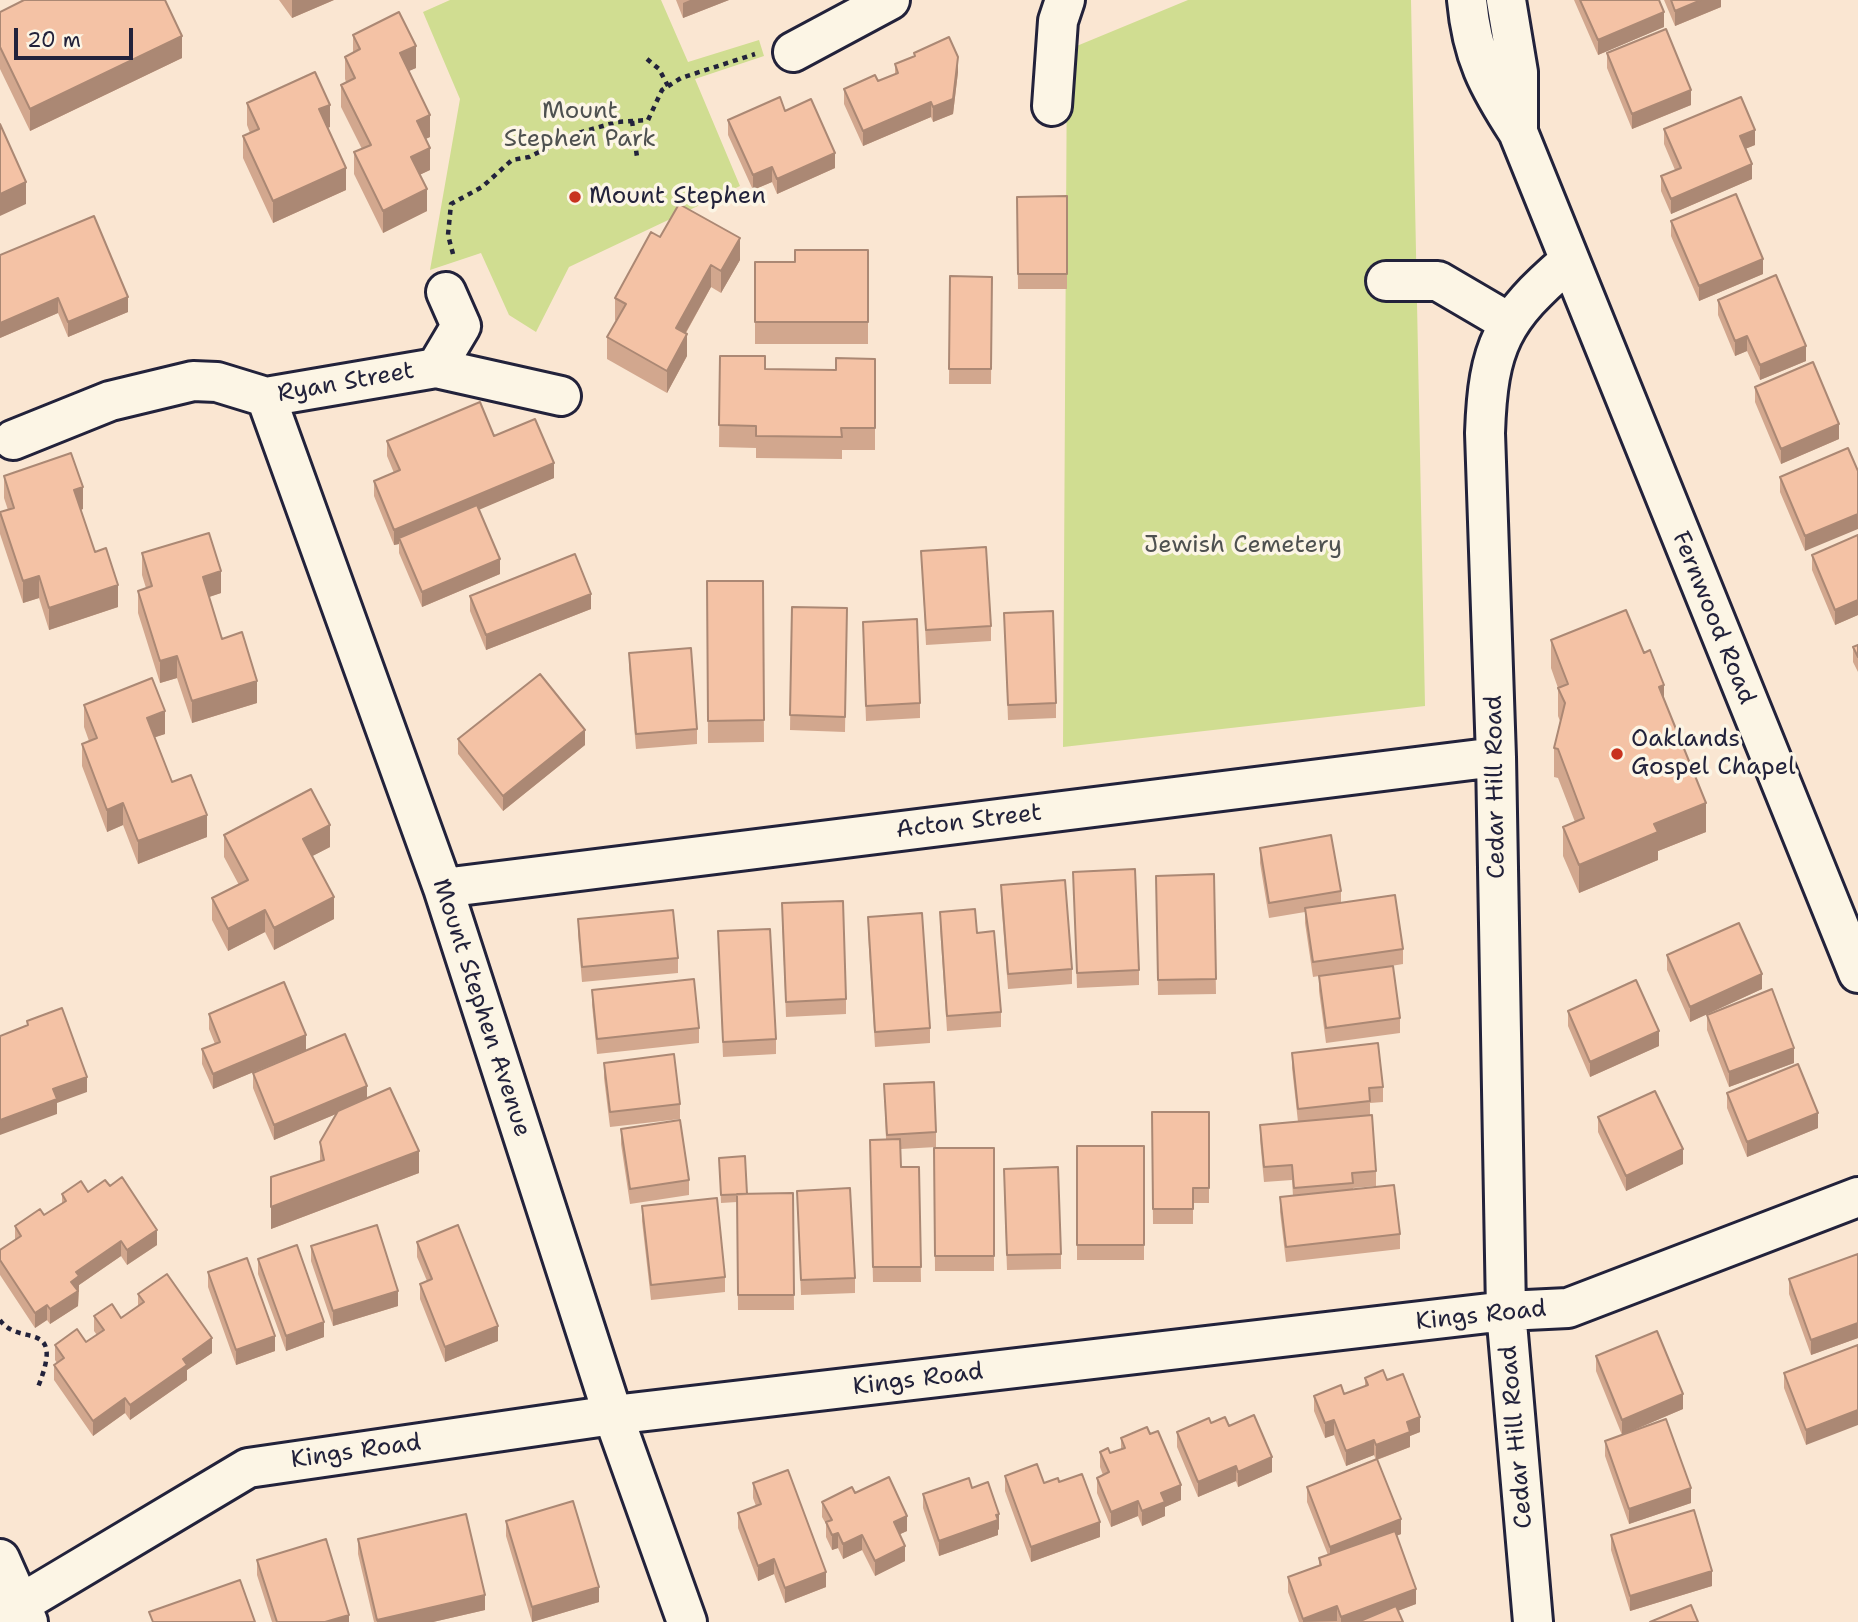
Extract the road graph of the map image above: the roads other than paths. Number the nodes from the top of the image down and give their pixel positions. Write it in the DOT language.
graph roads {
  1 [pos="890,0"];
  2 [pos="1065,0"];
  3 [pos="1467,0"];
  4 [pos="1506,0"];
  5 [pos="793,52"];
  6 [pos="1052,106"];
  7 [pos="1518,132"];
  8 [pos="1568,262"];
  9 [pos="1386,281"];
  10 [pos="446,292"];
  11 [pos="1508,322"];
  12 [pos="436,368"];
  13 [pos="561,396"];
  14 [pos="266,397"];
  15 [pos="13,440"];
  16 [pos="1496,757"];
  17 [pos="443,888"];
  18 [pos="1858,973"];
  19 [pos="1858,1196"];
  20 [pos="1506,1311"];
  21 [pos="613,1415"];
  22 [pos="0,1559"];
  23 [pos="16,1613"];
  24 [pos="687,1622"];
  25 [pos="1533,1622"];
  1 -- 5 [label="street"];
  2 -- 6 [label="street"];
  3 -- 7 [label="street"];
  4 -- 7 [label="street"];
  7 -- 8 [label="street"];
  8 -- 11 [label="street, Cedar Hill Road"];
  8 -- 18 [label="street, Fernwood Road"];
  9 -- 11 [label="street"];
  10 -- 12 [label="street"];
  11 -- 16 [label="street, Cedar Hill Road"];
  12 -- 13 [label="street, Ryan Street"];
  12 -- 14 [label="street, Ryan Street"];
  14 -- 15 [label="street, Ryan Street"];
  14 -- 17 [label="street, Mount Stephen Avenue"];
  16 -- 17 [label="street, Acton Street"];
  16 -- 20 [label="street, Cedar Hill Road"];
  17 -- 21 [label="street, Mount Stephen Avenue"];
  19 -- 20 [label="street, Kings Road"];
  20 -- 21 [label="street, Kings Road"];
  20 -- 25 [label="street, Cedar Hill Road"];
  21 -- 23 [label="street, Kings Road"];
  21 -- 24 [label="street, Mount Stephen Avenue"];
  22 -- 23 [label="street"];
}
